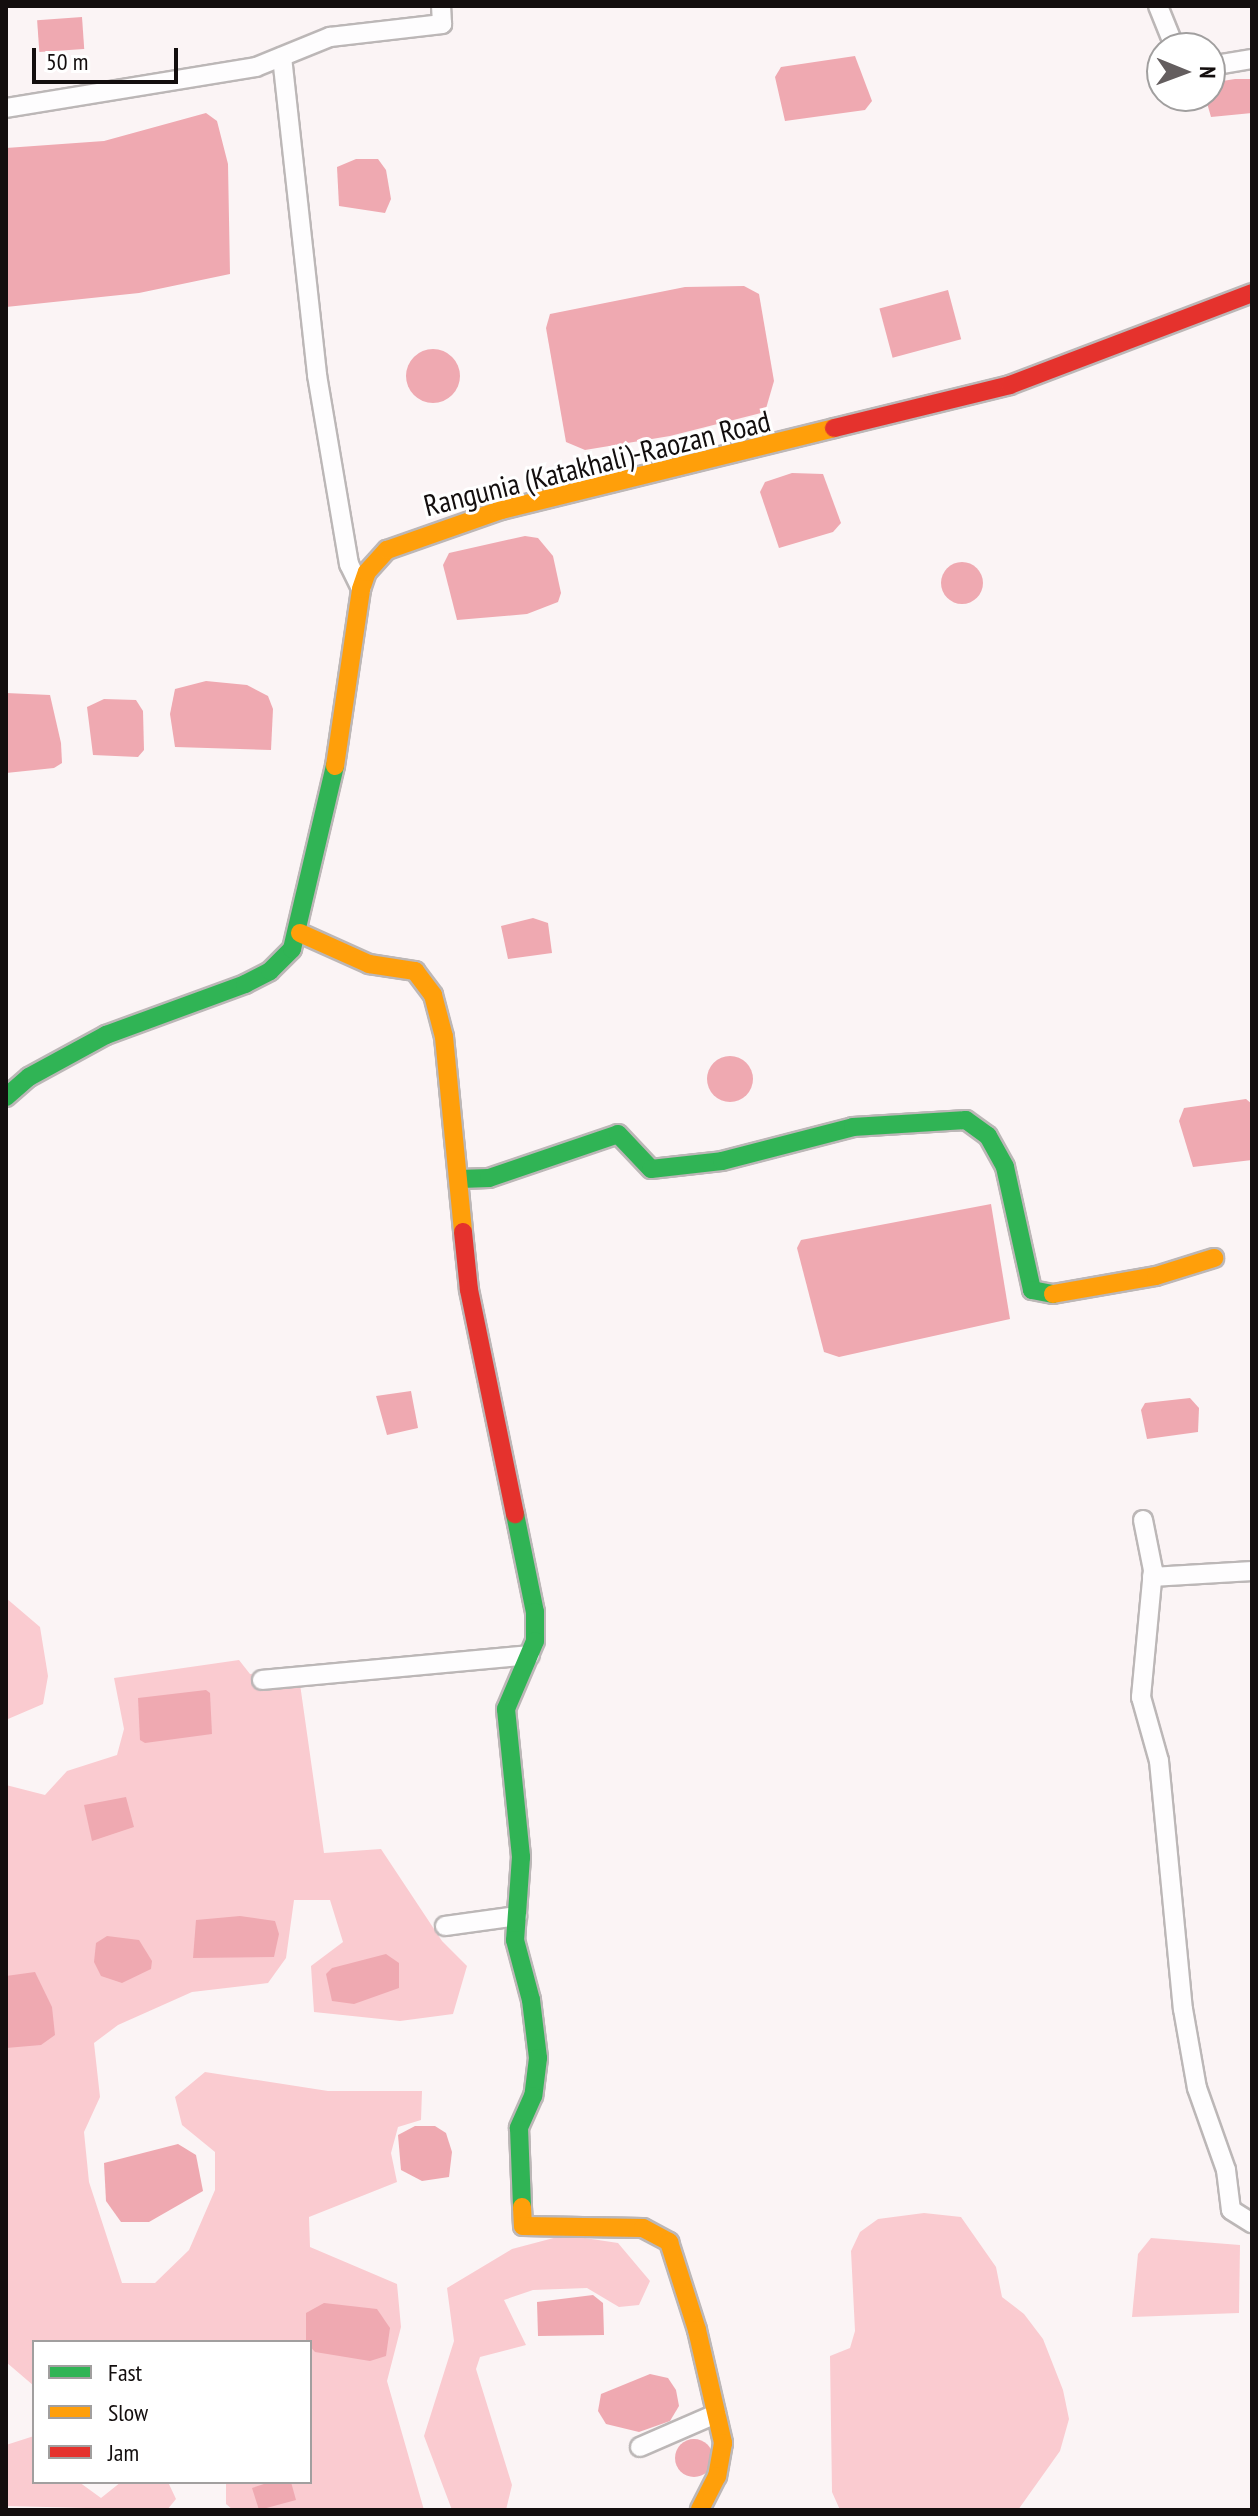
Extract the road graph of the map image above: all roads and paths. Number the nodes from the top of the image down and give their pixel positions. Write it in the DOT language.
graph roads {
  1 [pos="441,6"];
  2 [pos="1158,6"];
  3 [pos="1169,32"];
  4 [pos="282,57"];
  5 [pos="1252,59"];
  6 [pos="1226,63"];
  7 [pos="6,108"];
  8 [pos="1252,293"];
  9 [pos="361,589"];
  10 [pos="300,933"];
  11 [pos="6,1097"];
  12 [pos="460,1179"];
  13 [pos="1214,1258"];
  14 [pos="1143,1520"];
  15 [pos="1252,1571"];
  16 [pos="1152,1577"];
  17 [pos="530,1655"];
  18 [pos="262,1680"];
  19 [pos="517,1916"];
  20 [pos="445,1926"];
  21 [pos="1252,2223"];
  22 [pos="716,2414"];
  23 [pos="640,2447"];
  24 [pos="700,2510"];
  1 -- 4 [label="street"];
  2 -- 3 [label="street"];
  4 -- 7 [label="street"];
  4 -- 9 [label="street"];
  5 -- 6 [label="street"];
  8 -- 9 [label="street, Rangunia (Katakhali)-Raozan Road"];
  9 -- 10 [label="street, Rangunia (Katakhali)-Raozan Road"];
  10 -- 11 [label="street, Rangunia (Katakhali)-Raozan Road"];
  10 -- 12 [label="street"];
  12 -- 13 [label="street"];
  12 -- 17 [label="street"];
  14 -- 16 [label="street"];
  15 -- 16 [label="street"];
  16 -- 21 [label="street"];
  17 -- 18 [label="street"];
  17 -- 19 [label="street"];
  19 -- 20 [label="street"];
  19 -- 22 [label="street"];
  22 -- 23 [label="street"];
  22 -- 24 [label="street"];
}
